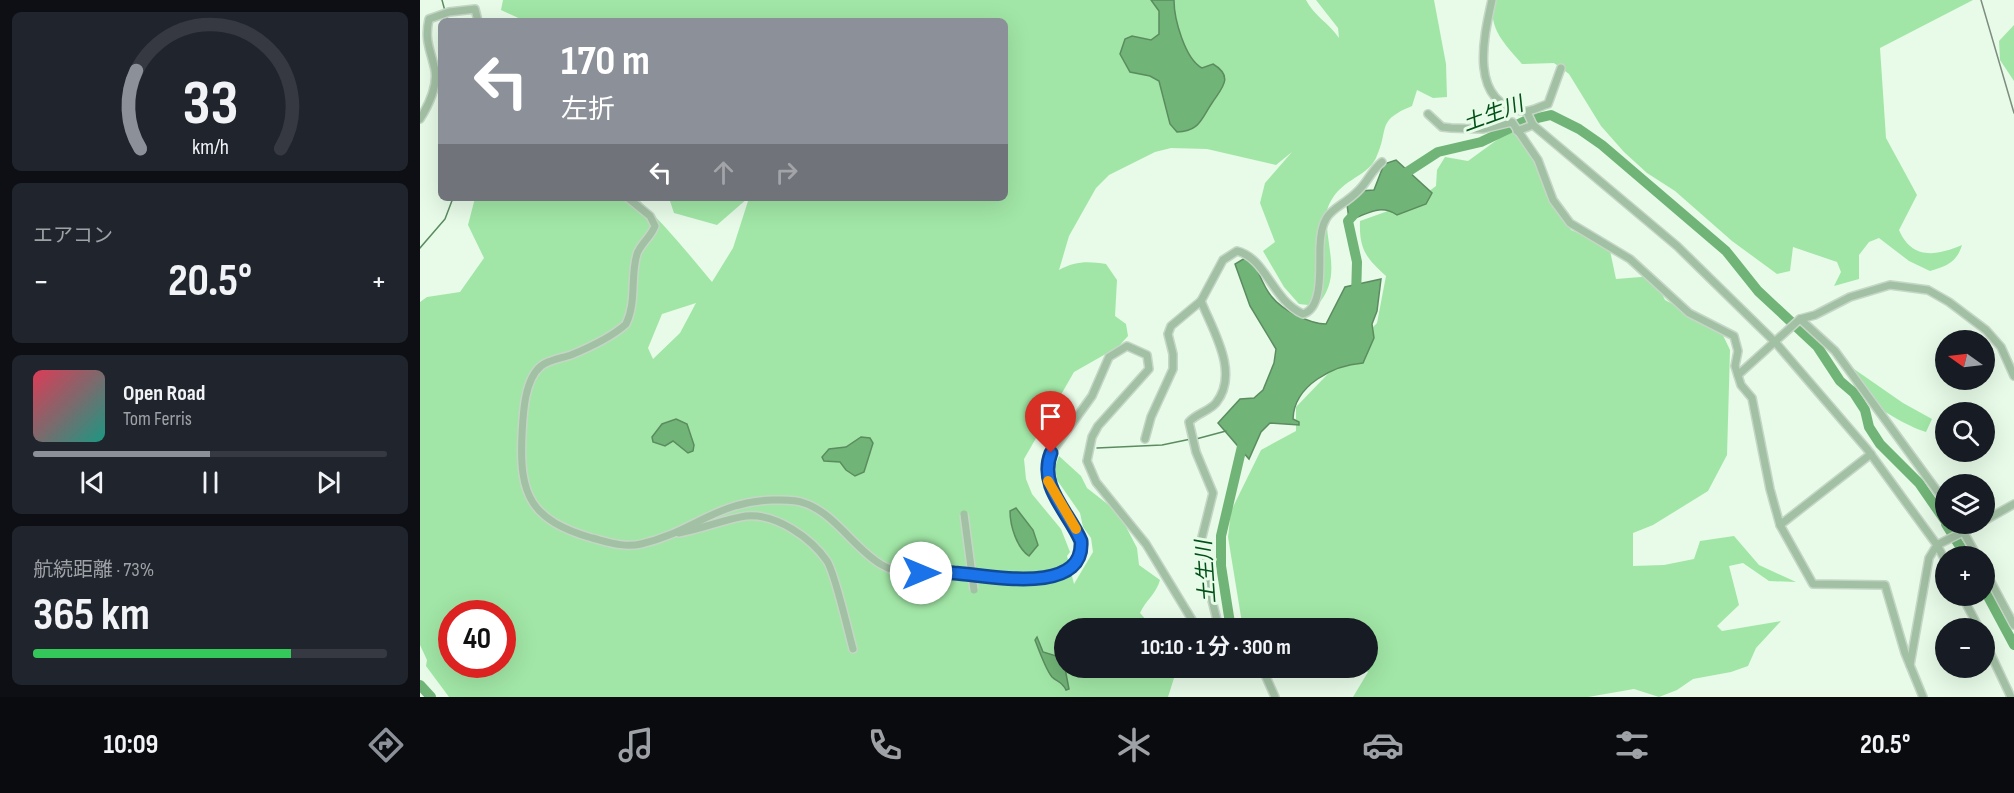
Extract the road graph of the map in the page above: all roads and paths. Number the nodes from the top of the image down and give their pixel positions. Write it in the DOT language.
graph roads {
  1 [pos="1492,0"];
  2 [pos="477,18"];
  3 [pos="1561,69"];
  4 [pos="1527,112"];
  5 [pos="1428,114"];
  6 [pos="420,119"];
  7 [pos="1532,124"];
  8 [pos="1517,131"];
  9 [pos="1382,162"];
  10 [pos="632,201"];
  11 [pos="1201,301"];
  12 [pos="1800,319"];
  13 [pos="1775,342"];
  14 [pos="1738,375"];
  15 [pos="2014,376"];
  16 [pos="1145,439"];
  17 [pos="1871,454"];
  18 [pos="1935,488"];
  19 [pos="2014,504"];
  20 [pos="964,514"];
  21 [pos="1995,514"];
  22 [pos="1780,525"];
  23 [pos="671,534"];
  24 [pos="1960,534"];
  25 [pos="1937,545"];
  26 [pos="974,590"];
  27 [pos="1995,590"];
  28 [pos="1191,618"];
  29 [pos="1217,618"];
  30 [pos="2014,625"];
  31 [pos="853,649"];
  32 [pos="1995,663"];
  33 [pos="1910,665"];
  34 [pos="1266,678"];
  35 [pos="1275,697"];
  36 [pos="1923,697"];
  37 [pos="2011,697"];
  1 -- 4 [label="street"];
  2 -- 6 [label="street"];
  3 -- 4 [label="street"];
  4 -- 7 [label="street"];
  5 -- 8 [label="street"];
  7 -- 8 [label="street"];
  7 -- 13 [label="street"];
  8 -- 14 [label="street"];
  9 -- 11 [label="street"];
  10 -- 23 [label="street"];
  11 -- 16 [label="street"];
  11 -- 29 [label="street"];
  12 -- 13 [label="street"];
  12 -- 15 [label="street"];
  12 -- 18 [label="street"];
  13 -- 14 [label="street"];
  13 -- 17 [label="street"];
  14 -- 22 [label="street"];
  17 -- 22 [label="street"];
  17 -- 25 [label="street"];
  19 -- 21 [label="street"];
  20 -- 26 [label="street, bridge"];
  22 -- 33 [label="street"];
  23 -- 28 [label="street"];
  23 -- 31 [label="street"];
  24 -- 25 [label="street"];
  25 -- 33 [label="street"];
  27 -- 30 [label="street"];
  32 -- 37 [label="street"];
  33 -- 36 [label="street"];
  34 -- 35 [label="street"];
}
